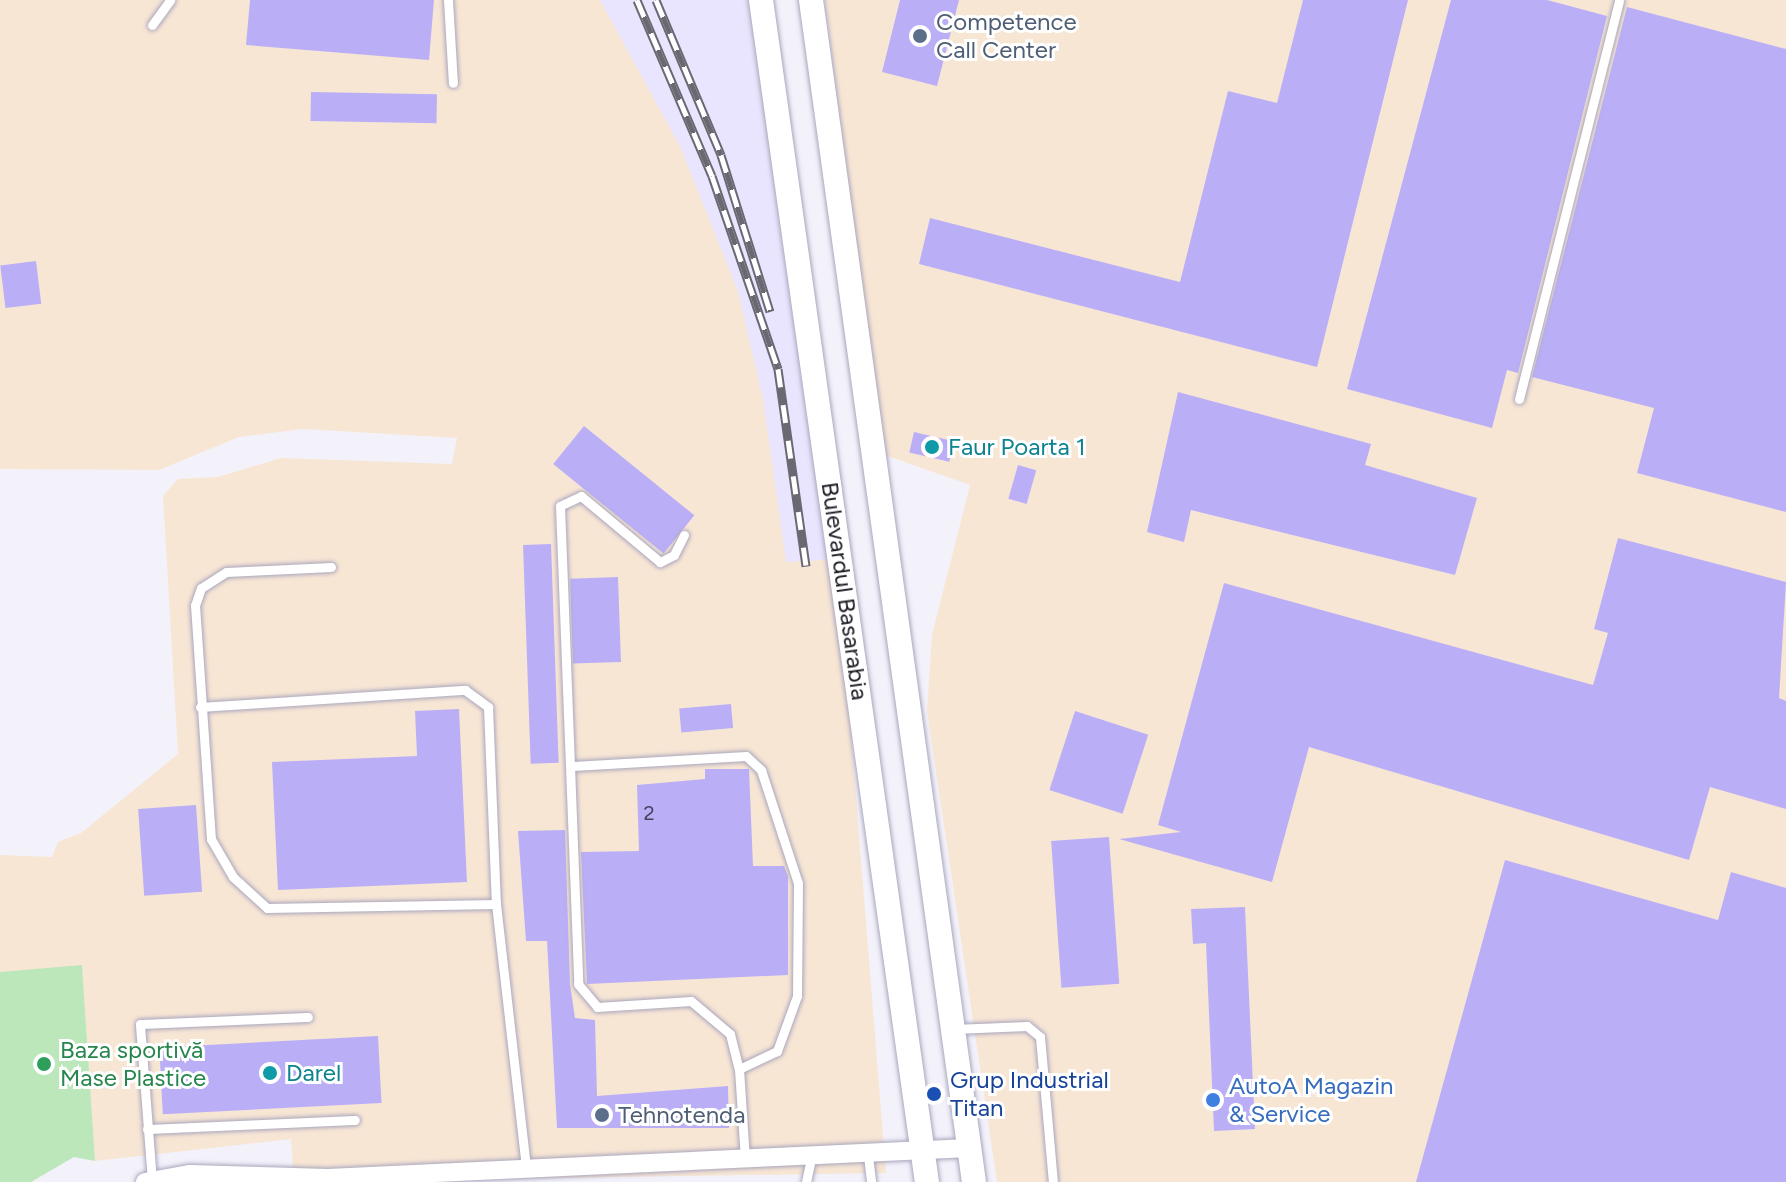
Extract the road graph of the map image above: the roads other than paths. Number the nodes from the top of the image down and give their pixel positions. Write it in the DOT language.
graph roads {
  1 [pos="170,0"];
  2 [pos="448,0"];
  3 [pos="761,0"];
  4 [pos="811,0"];
  5 [pos="1619,0"];
  6 [pos="152,25"];
  7 [pos="453,83"];
  8 [pos="1519,399"];
  9 [pos="684,535"];
  10 [pos="331,567"];
  11 [pos="200,707"];
  12 [pos="573,766"];
  13 [pos="496,904"];
  14 [pos="308,1017"];
  15 [pos="951,1030"];
  16 [pos="739,1069"];
  17 [pos="355,1120"];
  18 [pos="147,1129"];
  19 [pos="969,1148"];
  20 [pos="923,1152"];
  21 [pos="868,1156"];
  22 [pos="811,1159"];
  23 [pos="745,1161"];
  24 [pos="526,1169"];
  25 [pos="149,1181"];
  26 [pos="806,1182"];
  27 [pos="871,1182"];
  28 [pos="927,1182"];
  29 [pos="974,1182"];
  30 [pos="1053,1182"];
  1 -- 6 [label="lane"];
  2 -- 7 [label="lane"];
  3 -- 20 [label="main road, Bulevardul Basarabia"];
  4 -- 15 [label="main road, Bulevardul Basarabia"];
  5 -- 8 [label="lane"];
  9 -- 12 [label="lane"];
  10 -- 11 [label="lane"];
  11 -- 13 [label="lane"];
  11 -- 13 [label="lane"];
  12 -- 16 [label="lane"];
  12 -- 16 [label="lane"];
  13 -- 24 [label="lane"];
  14 -- 18 [label="lane"];
  15 -- 19 [label="main road, Bulevardul Basarabia"];
  15 -- 30 [label="lane"];
  16 -- 23 [label="lane"];
  17 -- 18 [label="lane"];
  18 -- 25 [label="lane"];
  19 -- 20 [label="street"];
  19 -- 29 [label="main road, Bulevardul Basarabia"];
  20 -- 21 [label="street"];
  20 -- 28 [label="main road, Bulevardul Basarabia"];
  21 -- 22 [label="street"];
  21 -- 27 [label="lane"];
  22 -- 23 [label="street"];
  22 -- 26 [label="lane"];
  23 -- 24 [label="street"];
  24 -- 25 [label="street"];
}
